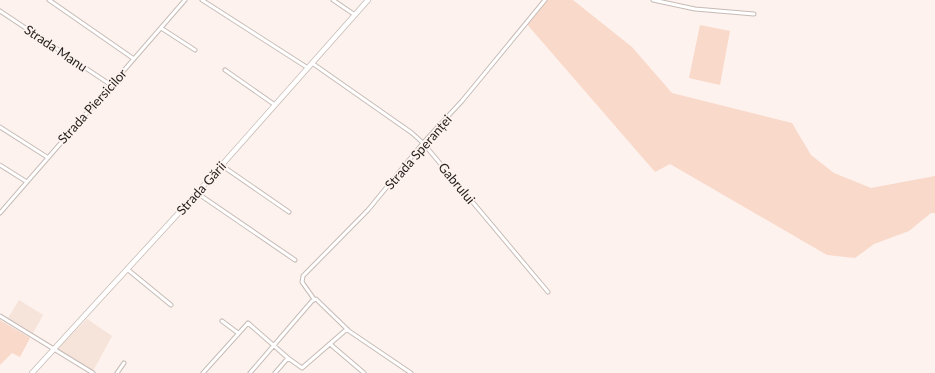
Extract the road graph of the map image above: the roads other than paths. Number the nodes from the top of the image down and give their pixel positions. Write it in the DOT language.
graph roads {
  1 [pos="49,0"];
  2 [pos="185,0"];
  3 [pos="202,0"];
  4 [pos="333,0"];
  5 [pos="368,0"];
  6 [pos="545,0"];
  7 [pos="653,0"];
  8 [pos="0,11"];
  9 [pos="754,14"];
  10 [pos="355,15"];
  11 [pos="161,28"];
  12 [pos="195,50"];
  13 [pos="134,59"];
  14 [pos="312,63"];
  15 [pos="308,68"];
  16 [pos="225,70"];
  17 [pos="111,85"];
  18 [pos="276,105"];
  19 [pos="0,127"];
  20 [pos="423,143"];
  21 [pos="47,157"];
  22 [pos="0,165"];
  23 [pos="222,165"];
  24 [pos="27,182"];
  25 [pos="197,193"];
  26 [pos="289,212"];
  27 [pos="0,213"];
  28 [pos="295,260"];
  29 [pos="127,269"];
  30 [pos="548,292"];
  31 [pos="316,299"];
  32 [pos="171,305"];
  33 [pos="0,316"];
  34 [pos="222,321"];
  35 [pos="346,329"];
  36 [pos="238,333"];
  37 [pos="330,344"];
  38 [pos="273,345"];
  39 [pos="54,349"];
  40 [pos="288,358"];
  41 [pos="124,363"];
  42 [pos="32,373"];
  43 [pos="93,373"];
  44 [pos="117,373"];
  45 [pos="203,373"];
  46 [pos="250,373"];
  47 [pos="275,373"];
  48 [pos="364,373"];
  49 [pos="411,373"];
  1 -- 13 [label="street"];
  2 -- 11 [label="street, Strada Piersicilor"];
  3 -- 15 [label="street"];
  4 -- 10 [label="street"];
  5 -- 10 [label="main road, Strada Gării"];
  6 -- 20 [label="street, Strada Speranței"];
  7 -- 9 [label="street"];
  8 -- 17 [label="street, Strada Manu"];
  10 -- 14 [label="main road, Strada Gării"];
  11 -- 12 [label="street"];
  11 -- 13 [label="street, Strada Piersicilor"];
  13 -- 17 [label="street, Strada Piersicilor"];
  14 -- 15 [label="main road, Strada Gării"];
  14 -- 20 [label="street, Gabrului"];
  15 -- 18 [label="main road, Strada Gării"];
  16 -- 18 [label="street"];
  17 -- 21 [label="street, Strada Piersicilor"];
  18 -- 23 [label="main road, Strada Gării"];
  19 -- 21 [label="street"];
  20 -- 30 [label="street, Gabrului"];
  20 -- 31 [label="street, Strada Speranței"];
  21 -- 24 [label="street, Strada Piersicilor"];
  22 -- 24 [label="street"];
  23 -- 25 [label="main road, Strada Gării"];
  23 -- 26 [label="street"];
  24 -- 27 [label="street, Strada Piersicilor"];
  25 -- 28 [label="street"];
  25 -- 29 [label="main road, Strada Gării"];
  29 -- 32 [label="street"];
  29 -- 39 [label="main road, Strada Gării"];
  31 -- 35 [label="street, Strada Speranței"];
  31 -- 38 [label="street"];
  33 -- 39 [label="street"];
  34 -- 36 [label="street"];
  35 -- 37 [label="street"];
  35 -- 49 [label="street, Strada Speranței"];
  36 -- 38 [label="street"];
  36 -- 45 [label="street"];
  37 -- 40 [label="street"];
  37 -- 48 [label="street"];
  38 -- 40 [label="street"];
  38 -- 46 [label="street"];
  39 -- 42 [label="main road, Strada Gării"];
  39 -- 43 [label="street"];
  40 -- 47 [label="street"];
  41 -- 44 [label="street"];
}
